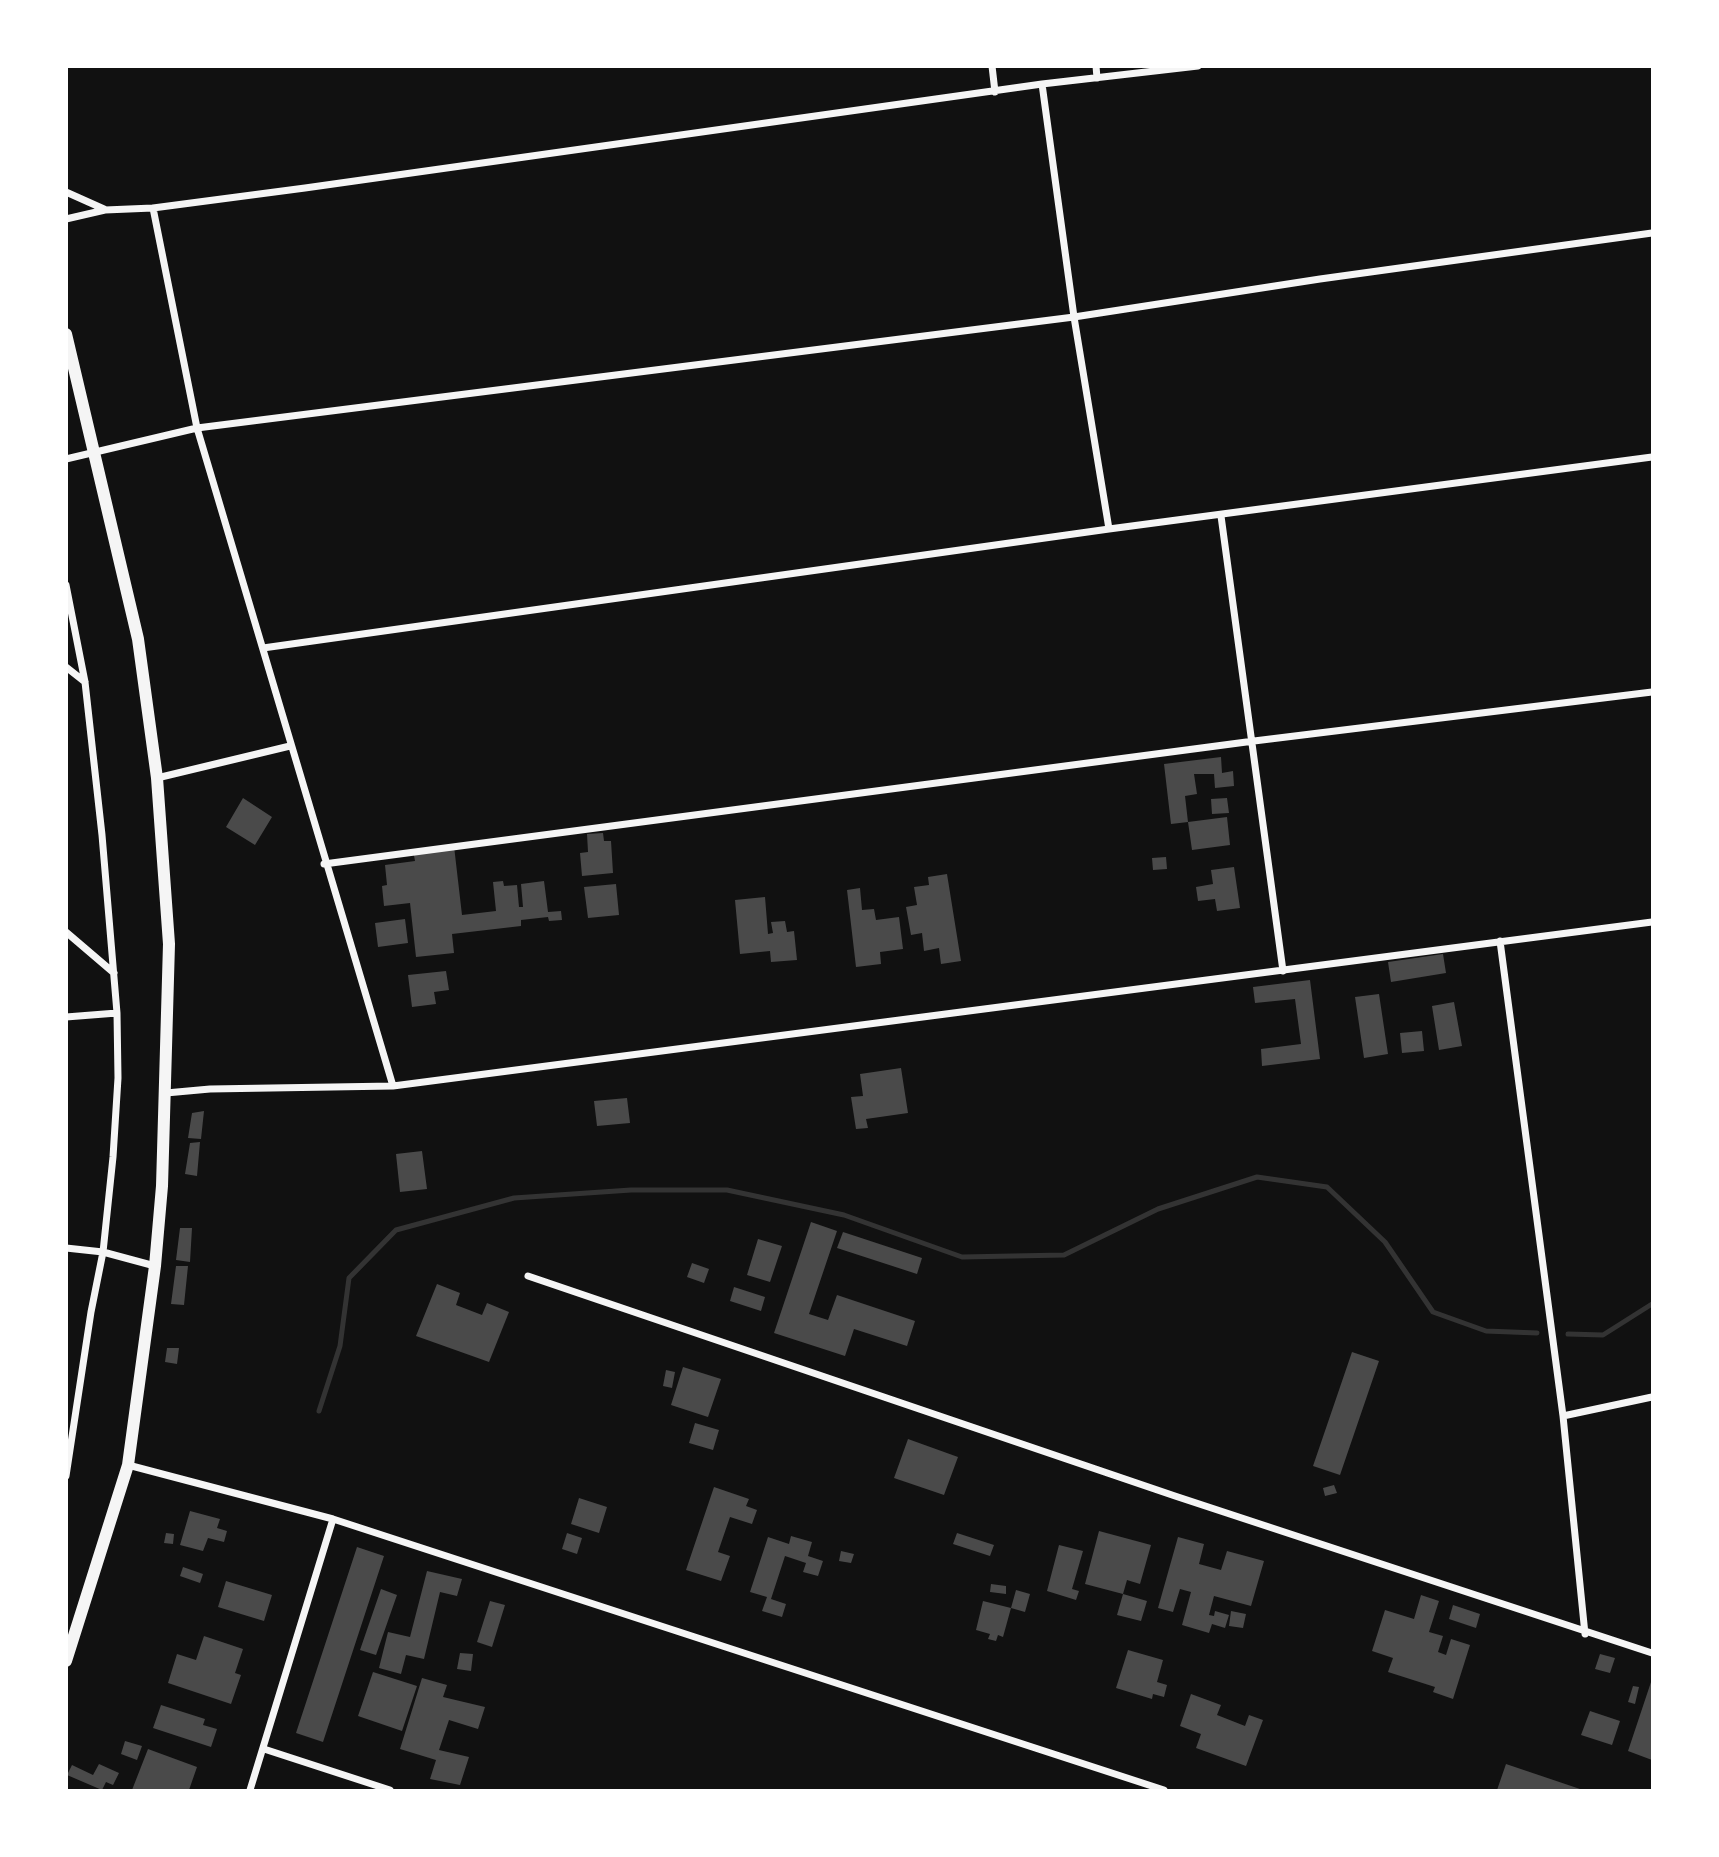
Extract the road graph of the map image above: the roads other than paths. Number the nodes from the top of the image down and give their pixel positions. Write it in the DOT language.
graph roads {
  1 [pos="992,66"];
  2 [pos="1096,66"];
  3 [pos="1198,66"];
  4 [pos="1097,78"];
  5 [pos="1042,84"];
  6 [pos="995,92"];
  7 [pos="66,192"];
  8 [pos="153,208"];
  9 [pos="105,210"];
  10 [pos="66,219"];
  11 [pos="1653,233"];
  12 [pos="1074,317"];
  13 [pos="66,334"];
  14 [pos="197,428"];
  15 [pos="92,450"];
  16 [pos="1653,457"];
  17 [pos="66,459"];
  18 [pos="1221,516"];
  19 [pos="1109,529"];
  20 [pos="66,585"];
  21 [pos="263,648"];
  22 [pos="66,667"];
  23 [pos="85,682"];
  24 [pos="1653,692"];
  25 [pos="1254,741"];
  26 [pos="290,746"];
  27 [pos="157,778"];
  28 [pos="324,864"];
  29 [pos="1653,922"];
  30 [pos="66,932"];
  31 [pos="1500,940"];
  32 [pos="1283,971"];
  33 [pos="114,973"];
  34 [pos="117,1013"];
  35 [pos="66,1017"];
  36 [pos="393,1086"];
  37 [pos="166,1093"];
  38 [pos="66,1248"];
  39 [pos="103,1252"];
  40 [pos="155,1266"];
  41 [pos="528,1276"];
  42 [pos="1653,1397"];
  43 [pos="1563,1416"];
  44 [pos="69,1461"];
  45 [pos="128,1465"];
  46 [pos="66,1476"];
  47 [pos="333,1519"];
  48 [pos="1586,1634"];
  49 [pos="1653,1653"];
  50 [pos="66,1661"];
  51 [pos="264,1749"];
  52 [pos="250,1790"];
  53 [pos="390,1790"];
  54 [pos="1164,1790"];
  1 -- 6 [label="street"];
  2 -- 4 [label="street"];
  3 -- 4 [label="street"];
  4 -- 5 [label="street"];
  5 -- 6 [label="street"];
  5 -- 12 [label="street"];
  6 -- 8 [label="street"];
  7 -- 9 [label="street"];
  8 -- 9 [label="street"];
  8 -- 14 [label="street"];
  9 -- 10 [label="street"];
  11 -- 12 [label="street"];
  12 -- 14 [label="street"];
  12 -- 19 [label="street"];
  13 -- 15 [label="street"];
  14 -- 15 [label="street"];
  14 -- 21 [label="street"];
  15 -- 17 [label="street"];
  15 -- 27 [label="street"];
  16 -- 18 [label="street"];
  18 -- 19 [label="street"];
  18 -- 25 [label="street"];
  19 -- 21 [label="street"];
  20 -- 23 [label="street"];
  21 -- 26 [label="street"];
  22 -- 23 [label="street"];
  23 -- 33 [label="street"];
  24 -- 25 [label="street"];
  25 -- 28 [label="street"];
  25 -- 32 [label="street"];
  26 -- 27 [label="street"];
  26 -- 28 [label="street"];
  27 -- 37 [label="street"];
  28 -- 36 [label="street"];
  29 -- 31 [label="street"];
  30 -- 33 [label="street"];
  31 -- 32 [label="street"];
  31 -- 43 [label="street"];
  32 -- 36 [label="street"];
  33 -- 34 [label="street"];
  34 -- 35 [label="street"];
  34 -- 39 [label="street"];
  36 -- 37 [label="street"];
  37 -- 40 [label="street"];
  38 -- 39 [label="street"];
  39 -- 40 [label="street"];
  39 -- 44 [label="street"];
  40 -- 45 [label="street"];
  41 -- 48 [label="street"];
  42 -- 43 [label="street"];
  43 -- 48 [label="street"];
  44 -- 46 [label="street"];
  45 -- 47 [label="street"];
  45 -- 50 [label="street"];
  47 -- 51 [label="street"];
  47 -- 54 [label="street"];
  48 -- 49 [label="street"];
  51 -- 52 [label="street"];
  51 -- 53 [label="street"];
}
